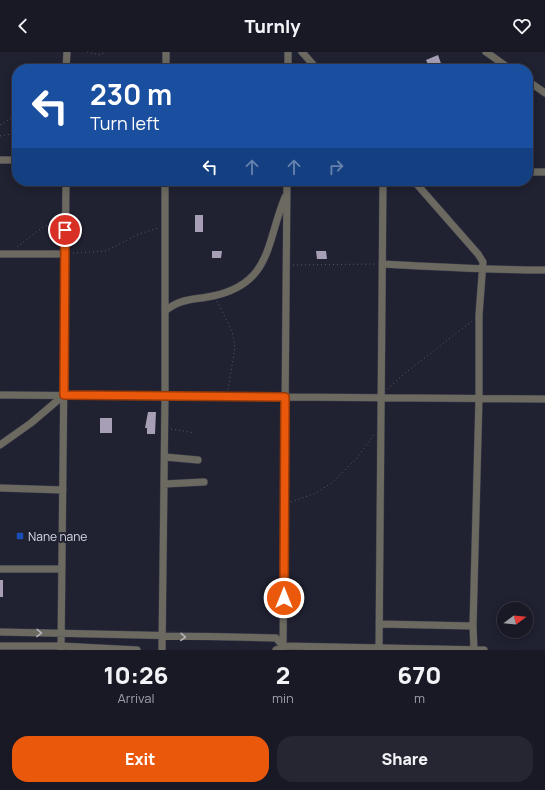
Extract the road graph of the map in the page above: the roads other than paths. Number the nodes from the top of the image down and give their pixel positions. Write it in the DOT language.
graph roads {
  1 [pos="67,52"];
  2 [pos="166,52"];
  3 [pos="288,52"];
  4 [pos="302,52"];
  5 [pos="486,52"];
  6 [pos="66,64"];
  7 [pos="166,64"];
  8 [pos="288,64"];
  9 [pos="313,64"];
  10 [pos="503,64"];
  11 [pos="533,85"];
  12 [pos="545,93"];
  13 [pos="0,160"];
  14 [pos="12,160"];
  15 [pos="533,172"];
  16 [pos="545,172"];
  17 [pos="66,186"];
  18 [pos="165,186"];
  19 [pos="287,186"];
  20 [pos="383,186"];
  21 [pos="418,186"];
  22 [pos="287,194"];
  23 [pos="0,254"];
  24 [pos="65,254"];
  25 [pos="382,264"];
  26 [pos="483,268"];
  27 [pos="545,270"];
  28 [pos="164,311"];
  29 [pos="0,395"];
  30 [pos="64,395"];
  31 [pos="165,396"];
  32 [pos="381,396"];
  33 [pos="285,397"];
  34 [pos="480,398"];
  35 [pos="545,399"];
  36 [pos="0,444"];
  37 [pos="165,457"];
  38 [pos="198,460"];
  39 [pos="204,482"];
  40 [pos="164,484"];
  41 [pos="0,488"];
  42 [pos="63,490"];
  43 [pos="0,569"];
  44 [pos="62,569"];
  45 [pos="379,624"];
  46 [pos="473,626"];
  47 [pos="0,632"];
  48 [pos="61,634"];
  49 [pos="162,637"];
  50 [pos="0,646"];
  51 [pos="61,648"];
  52 [pos="283,648"];
  53 [pos="379,649"];
  54 [pos="137,650"];
  55 [pos="162,650"];
  56 [pos="276,650"];
  57 [pos="474,650"];
  58 [pos="484,650"];
  1 -- 6 [label="street"];
  2 -- 7 [label="street"];
  3 -- 8 [label="street"];
  4 -- 9 [label="street"];
  5 -- 10 [label="street"];
  11 -- 12 [label="street"];
  13 -- 14 [label="street"];
  15 -- 16 [label="street"];
  17 -- 24 [label="street"];
  18 -- 28 [label="street"];
  19 -- 22 [label="street"];
  20 -- 25 [label="street"];
  21 -- 26 [label="street"];
  22 -- 28 [label="street"];
  22 -- 33 [label="street"];
  23 -- 24 [label="street"];
  24 -- 30 [label="street"];
  25 -- 26 [label="street"];
  25 -- 32 [label="street"];
  26 -- 27 [label="street"];
  26 -- 34 [label="street"];
  28 -- 31 [label="street"];
  29 -- 30 [label="street"];
  30 -- 31 [label="street"];
  30 -- 36 [label="street"];
  30 -- 42 [label="street"];
  31 -- 33 [label="street"];
  31 -- 37 [label="street"];
  32 -- 33 [label="street"];
  32 -- 34 [label="street"];
  32 -- 45 [label="street"];
  33 -- 52 [label="street"];
  34 -- 35 [label="street"];
  34 -- 46 [label="street"];
  37 -- 38 [label="street"];
  37 -- 40 [label="street"];
  39 -- 40 [label="street"];
  40 -- 49 [label="street"];
  41 -- 42 [label="street"];
  42 -- 44 [label="street"];
  43 -- 44 [label="street"];
  44 -- 48 [label="street"];
  45 -- 46 [label="street"];
  45 -- 53 [label="street"];
  46 -- 57 [label="street"];
  47 -- 48 [label="street, one-way"];
  48 -- 49 [label="street"];
  48 -- 51 [label="street"];
  49 -- 52 [label="street, one-way"];
  49 -- 55 [label="street"];
  50 -- 51 [label="street"];
  51 -- 54 [label="street"];
  52 -- 53 [label="street"];
  52 -- 56 [label="street"];
  53 -- 57 [label="street"];
  57 -- 58 [label="street"];
}
